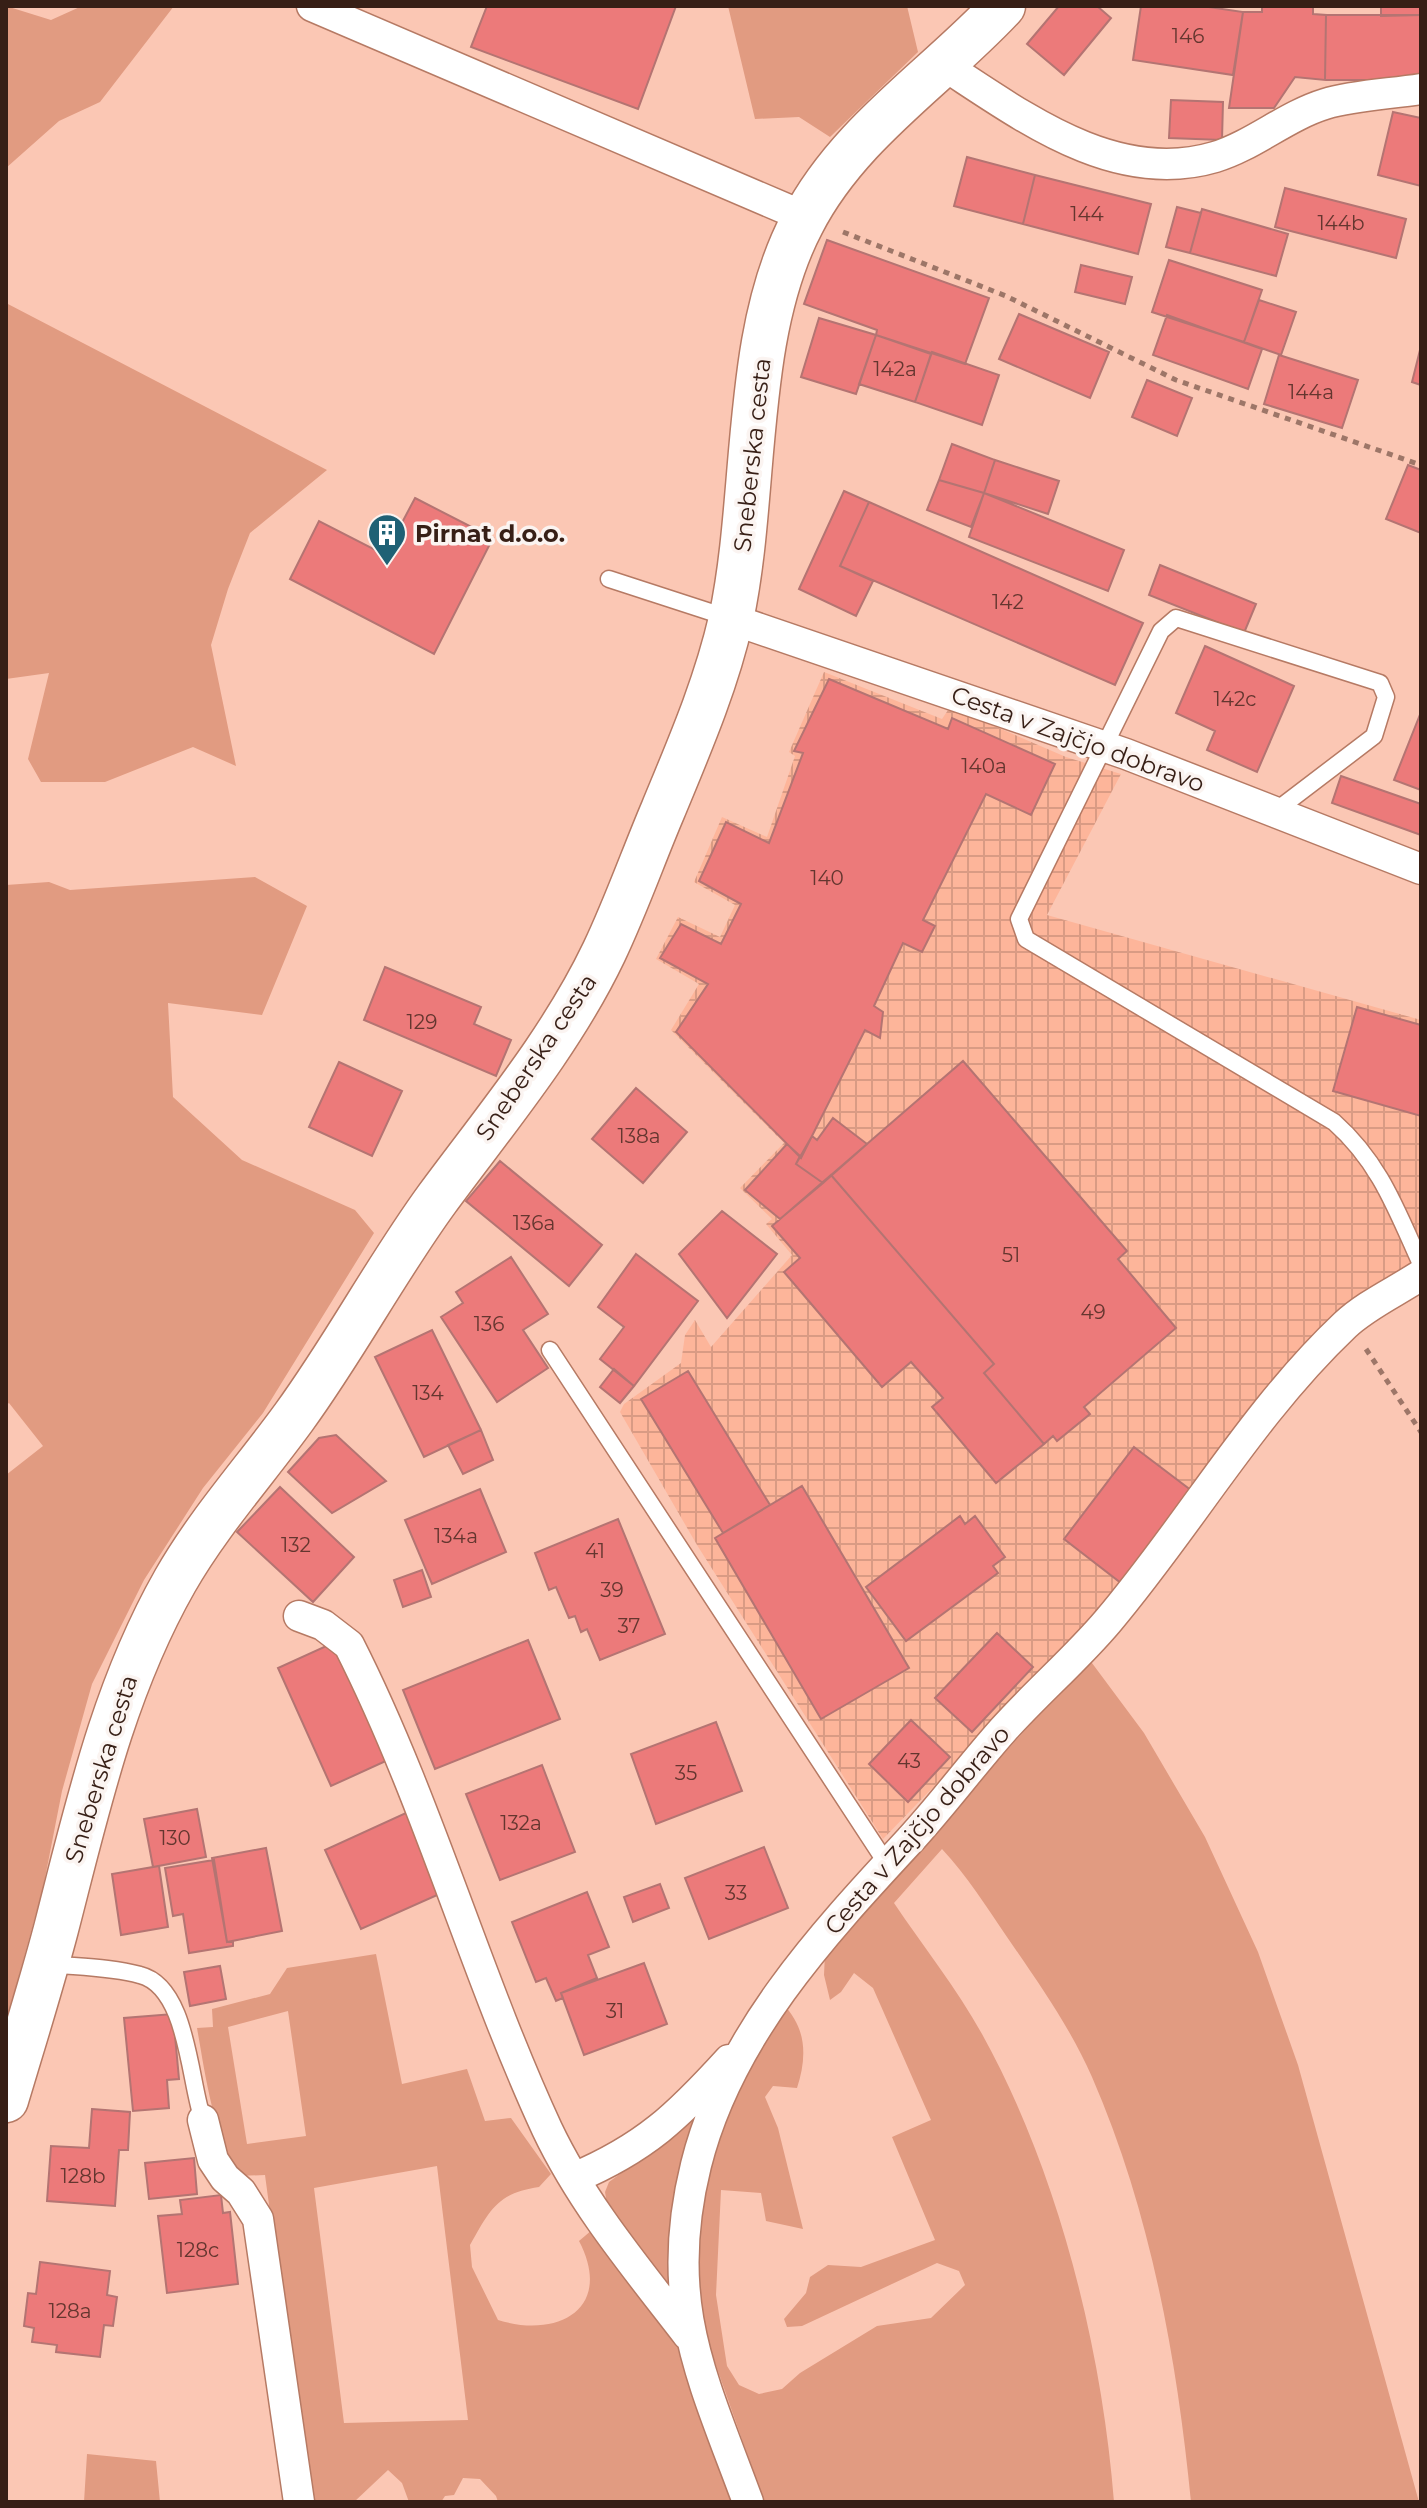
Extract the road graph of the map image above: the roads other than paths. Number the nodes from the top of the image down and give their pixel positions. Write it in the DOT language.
graph roads {
  1 [pos="312,6"];
  2 [pos="1003,6"];
  3 [pos="942,64"];
  4 [pos="1421,89"];
  5 [pos="805,217"];
  6 [pos="609,579"];
  7 [pos="731,619"];
  8 [pos="1106,747"];
  9 [pos="1273,814"];
  10 [pos="1421,869"];
  11 [pos="1421,1264"];
  12 [pos="1421,1275"];
  13 [pos="550,1350"];
  14 [pos="299,1616"];
  15 [pos="887,1864"];
  16 [pos="47,1964"];
  17 [pos="747,2041"];
  18 [pos="6,2100"];
  19 [pos="203,2120"];
  20 [pos="574,2178"];
  21 [pos="689,2336"];
  22 [pos="299,2502"];
  23 [pos="748,2502"];
  1 -- 5 [label="street"];
  2 -- 3 [label="street, Sneberska cesta"];
  3 -- 4 [label="street"];
  3 -- 5 [label="street, Sneberska cesta"];
  5 -- 7 [label="street, Sneberska cesta"];
  6 -- 7 [label="lane"];
  7 -- 8 [label="street, Cesta v Zajčjo dobravo"];
  7 -- 16 [label="street, Sneberska cesta"];
  8 -- 9 [label="street, Cesta v Zajčjo dobravo"];
  8 -- 9 [label="lane"];
  8 -- 11 [label="lane"];
  9 -- 10 [label="street, Cesta v Zajčjo dobravo"];
  12 -- 15 [label="street, Cesta v Zajčjo dobravo"];
  13 -- 15 [label="lane"];
  14 -- 20 [label="street"];
  15 -- 17 [label="street, Cesta v Zajčjo dobravo"];
  16 -- 18 [label="street, Sneberska cesta"];
  16 -- 19 [label="lane"];
  17 -- 20 [label="street"];
  17 -- 21 [label="street, Cesta v Zajčjo dobravo"];
  19 -- 22 [label="street"];
  20 -- 21 [label="street"];
  21 -- 23 [label="street, Cesta v Zajčjo dobravo"];
}
